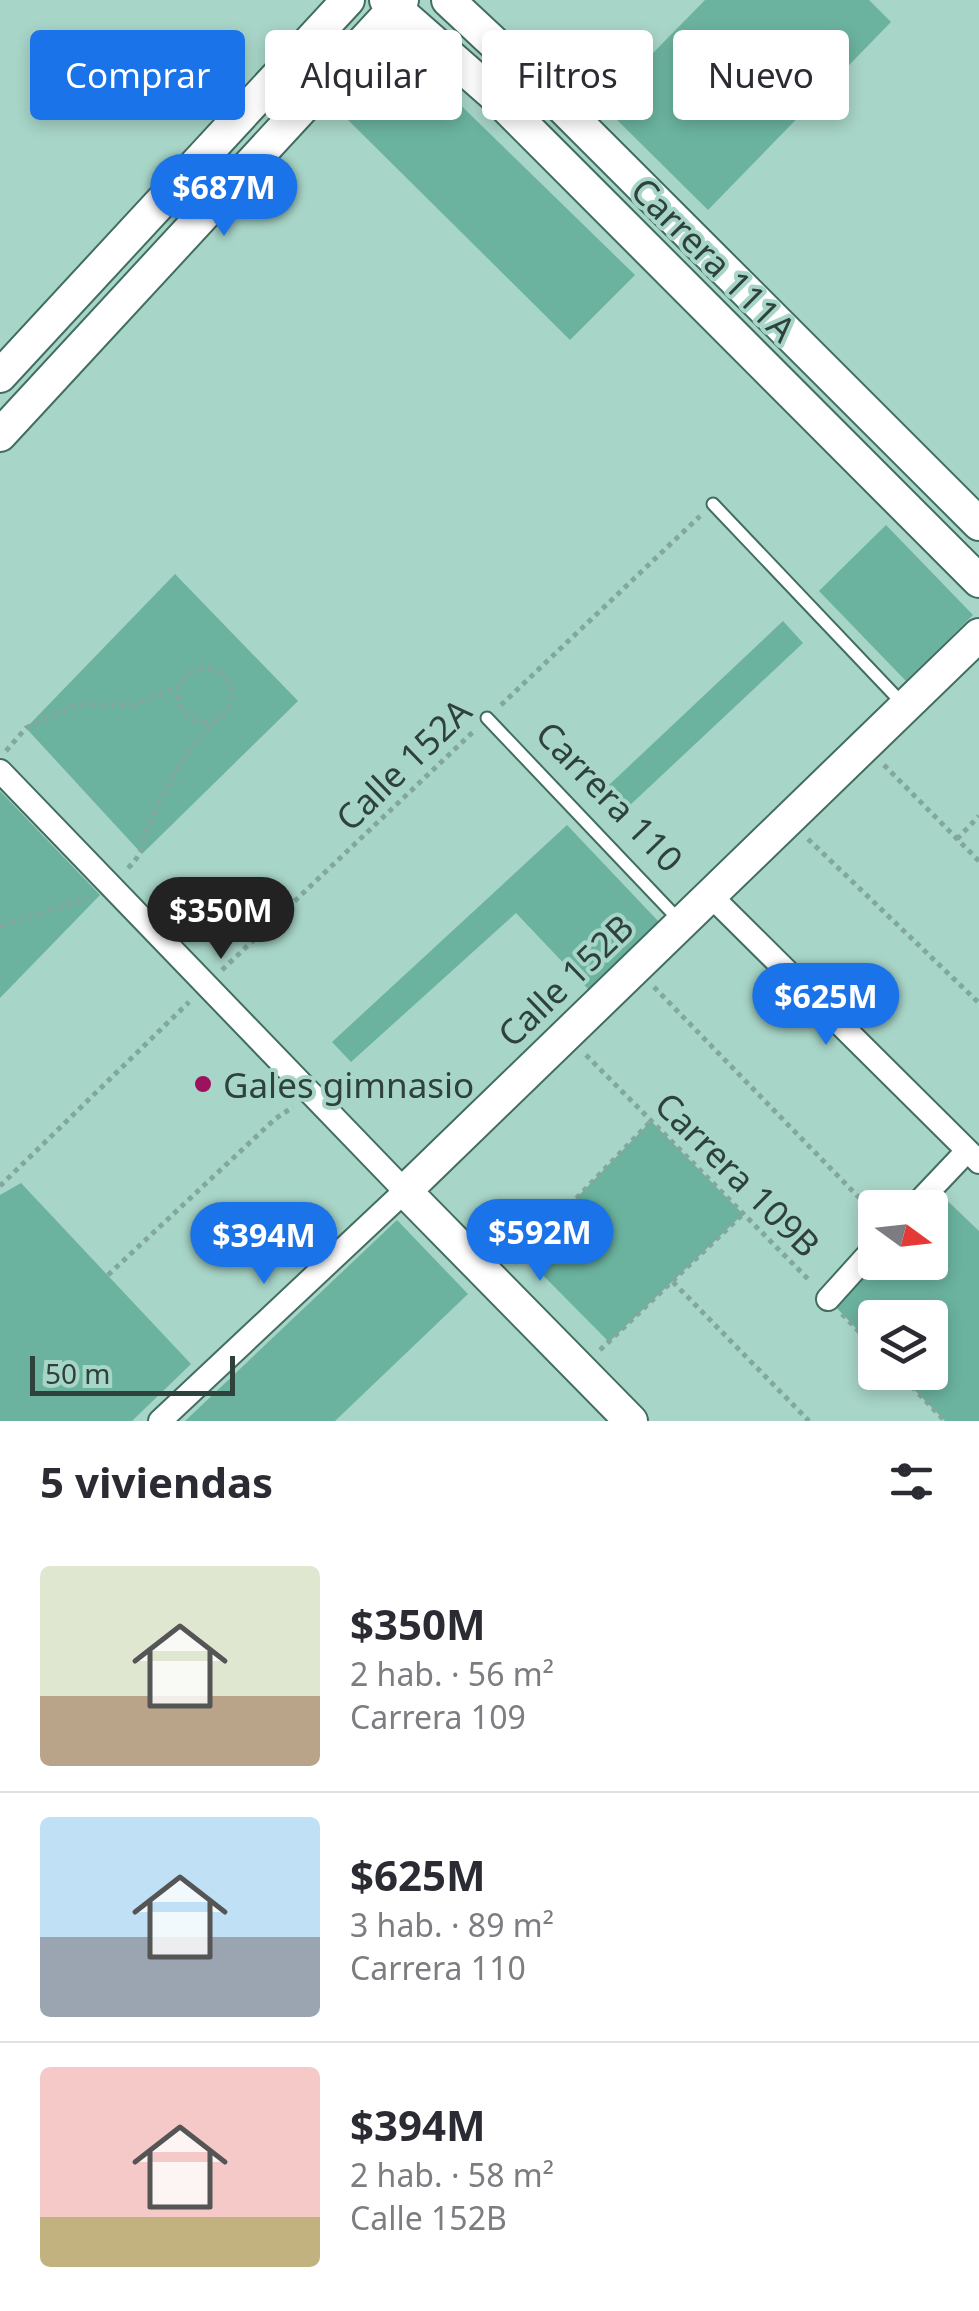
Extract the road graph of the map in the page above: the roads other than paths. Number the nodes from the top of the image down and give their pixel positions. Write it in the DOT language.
graph roads {
  1 [pos="348,0"];
  2 [pos="448,0"];
  3 [pos="394,2"];
  4 [pos="0,376"];
  5 [pos="0,435"];
  6 [pos="713,504"];
  7 [pos="979,524"];
  8 [pos="979,581"];
  9 [pos="979,635"];
  10 [pos="906,706"];
  11 [pos="487,718"];
  12 [pos="0,771"];
  13 [pos="710,896"];
  14 [pos="682,923"];
  15 [pos="973,1156"];
  16 [pos="405,1190"];
  17 [pos="933,1190"];
  18 [pos="858,1266"];
  19 [pos="828,1299"];
  20 [pos="160,1421"];
  21 [pos="631,1421"];
  1 -- 4 [label="street"];
  2 -- 7 [label="street, Carrera 111A"];
  3 -- 5 [label="street"];
  3 -- 8 [label="street, Carrera 111A"];
  6 -- 10 [label="lane"];
  9 -- 10 [label="street, Calle 152B"];
  10 -- 13 [label="street, Calle 152B"];
  11 -- 14 [label="lane, Carrera 110"];
  12 -- 16 [label="street"];
  13 -- 14 [label="street, Calle 152B"];
  13 -- 15 [label="street, Carrera 110"];
  14 -- 16 [label="street, Calle 152B"];
  15 -- 17 [label="street"];
  16 -- 20 [label="street, Calle 152B"];
  16 -- 21 [label="street"];
  18 -- 19 [label="street"];
}
